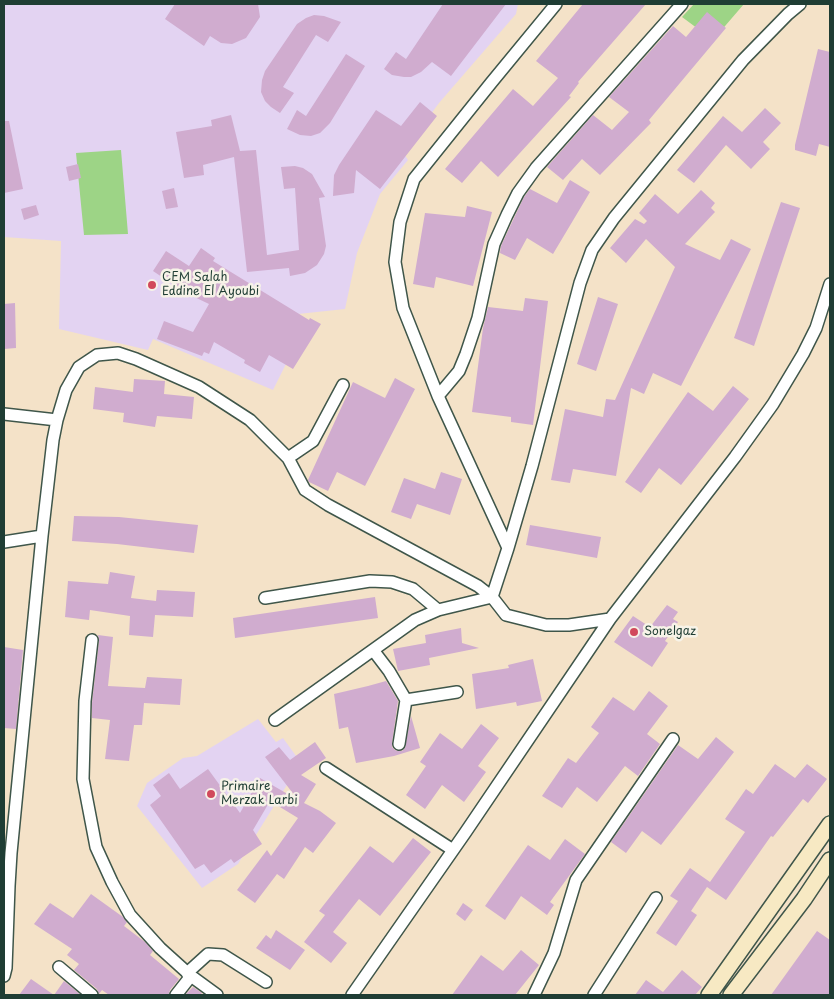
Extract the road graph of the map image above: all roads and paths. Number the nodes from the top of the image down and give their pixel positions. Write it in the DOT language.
graph roads {
  1 [pos="556,4"];
  2 [pos="682,4"];
  3 [pos="800,4"];
  4 [pos="830,284"];
  5 [pos="343,385"];
  6 [pos="438,396"];
  7 [pos="4,414"];
  8 [pos="57,420"];
  9 [pos="288,458"];
  10 [pos="42,536"];
  11 [pos="4,542"];
  12 [pos="508,548"];
  13 [pos="492,597"];
  14 [pos="265,598"];
  15 [pos="438,610"];
  16 [pos="610,619"];
  17 [pos="92,640"];
  18 [pos="373,650"];
  19 [pos="457,692"];
  20 [pos="406,700"];
  21 [pos="275,720"];
  22 [pos="673,739"];
  23 [pos="399,744"];
  24 [pos="326,768"];
  25 [pos="830,824"];
  26 [pos="453,850"];
  27 [pos="830,860"];
  28 [pos="6,885"];
  29 [pos="656,898"];
  30 [pos="59,967"];
  31 [pos="189,975"];
  32 [pos="4,976"];
  33 [pos="266,982"];
  34 [pos="92,995"];
  35 [pos="176,995"];
  36 [pos="217,995"];
  37 [pos="352,995"];
  38 [pos="534,995"];
  39 [pos="594,995"];
  40 [pos="709,995"];
  41 [pos="731,995"];
  1 -- 6 [label="street"];
  2 -- 6 [label="street"];
  3 -- 12 [label="street"];
  4 -- 16 [label="street"];
  5 -- 9 [label="street"];
  6 -- 12 [label="street"];
  7 -- 8 [label="street"];
  8 -- 9 [label="street"];
  8 -- 10 [label="street"];
  9 -- 13 [label="street"];
  10 -- 11 [label="street"];
  10 -- 28 [label="street"];
  12 -- 13 [label="street"];
  13 -- 15 [label="street"];
  13 -- 16 [label="street"];
  14 -- 15 [label="street"];
  15 -- 18 [label="street"];
  16 -- 26 [label="street"];
  17 -- 31 [label="street"];
  18 -- 20 [label="street"];
  18 -- 21 [label="street"];
  19 -- 20 [label="street"];
  20 -- 23 [label="street"];
  22 -- 38 [label="street"];
  24 -- 26 [label="street"];
  25 -- 40 [label="street"];
  26 -- 37 [label="street"];
  27 -- 41 [label="street"];
  28 -- 32 [label="street"];
  29 -- 39 [label="street"];
  30 -- 34 [label="street"];
  31 -- 33 [label="street"];
  31 -- 35 [label="street"];
  31 -- 36 [label="street"];
}
